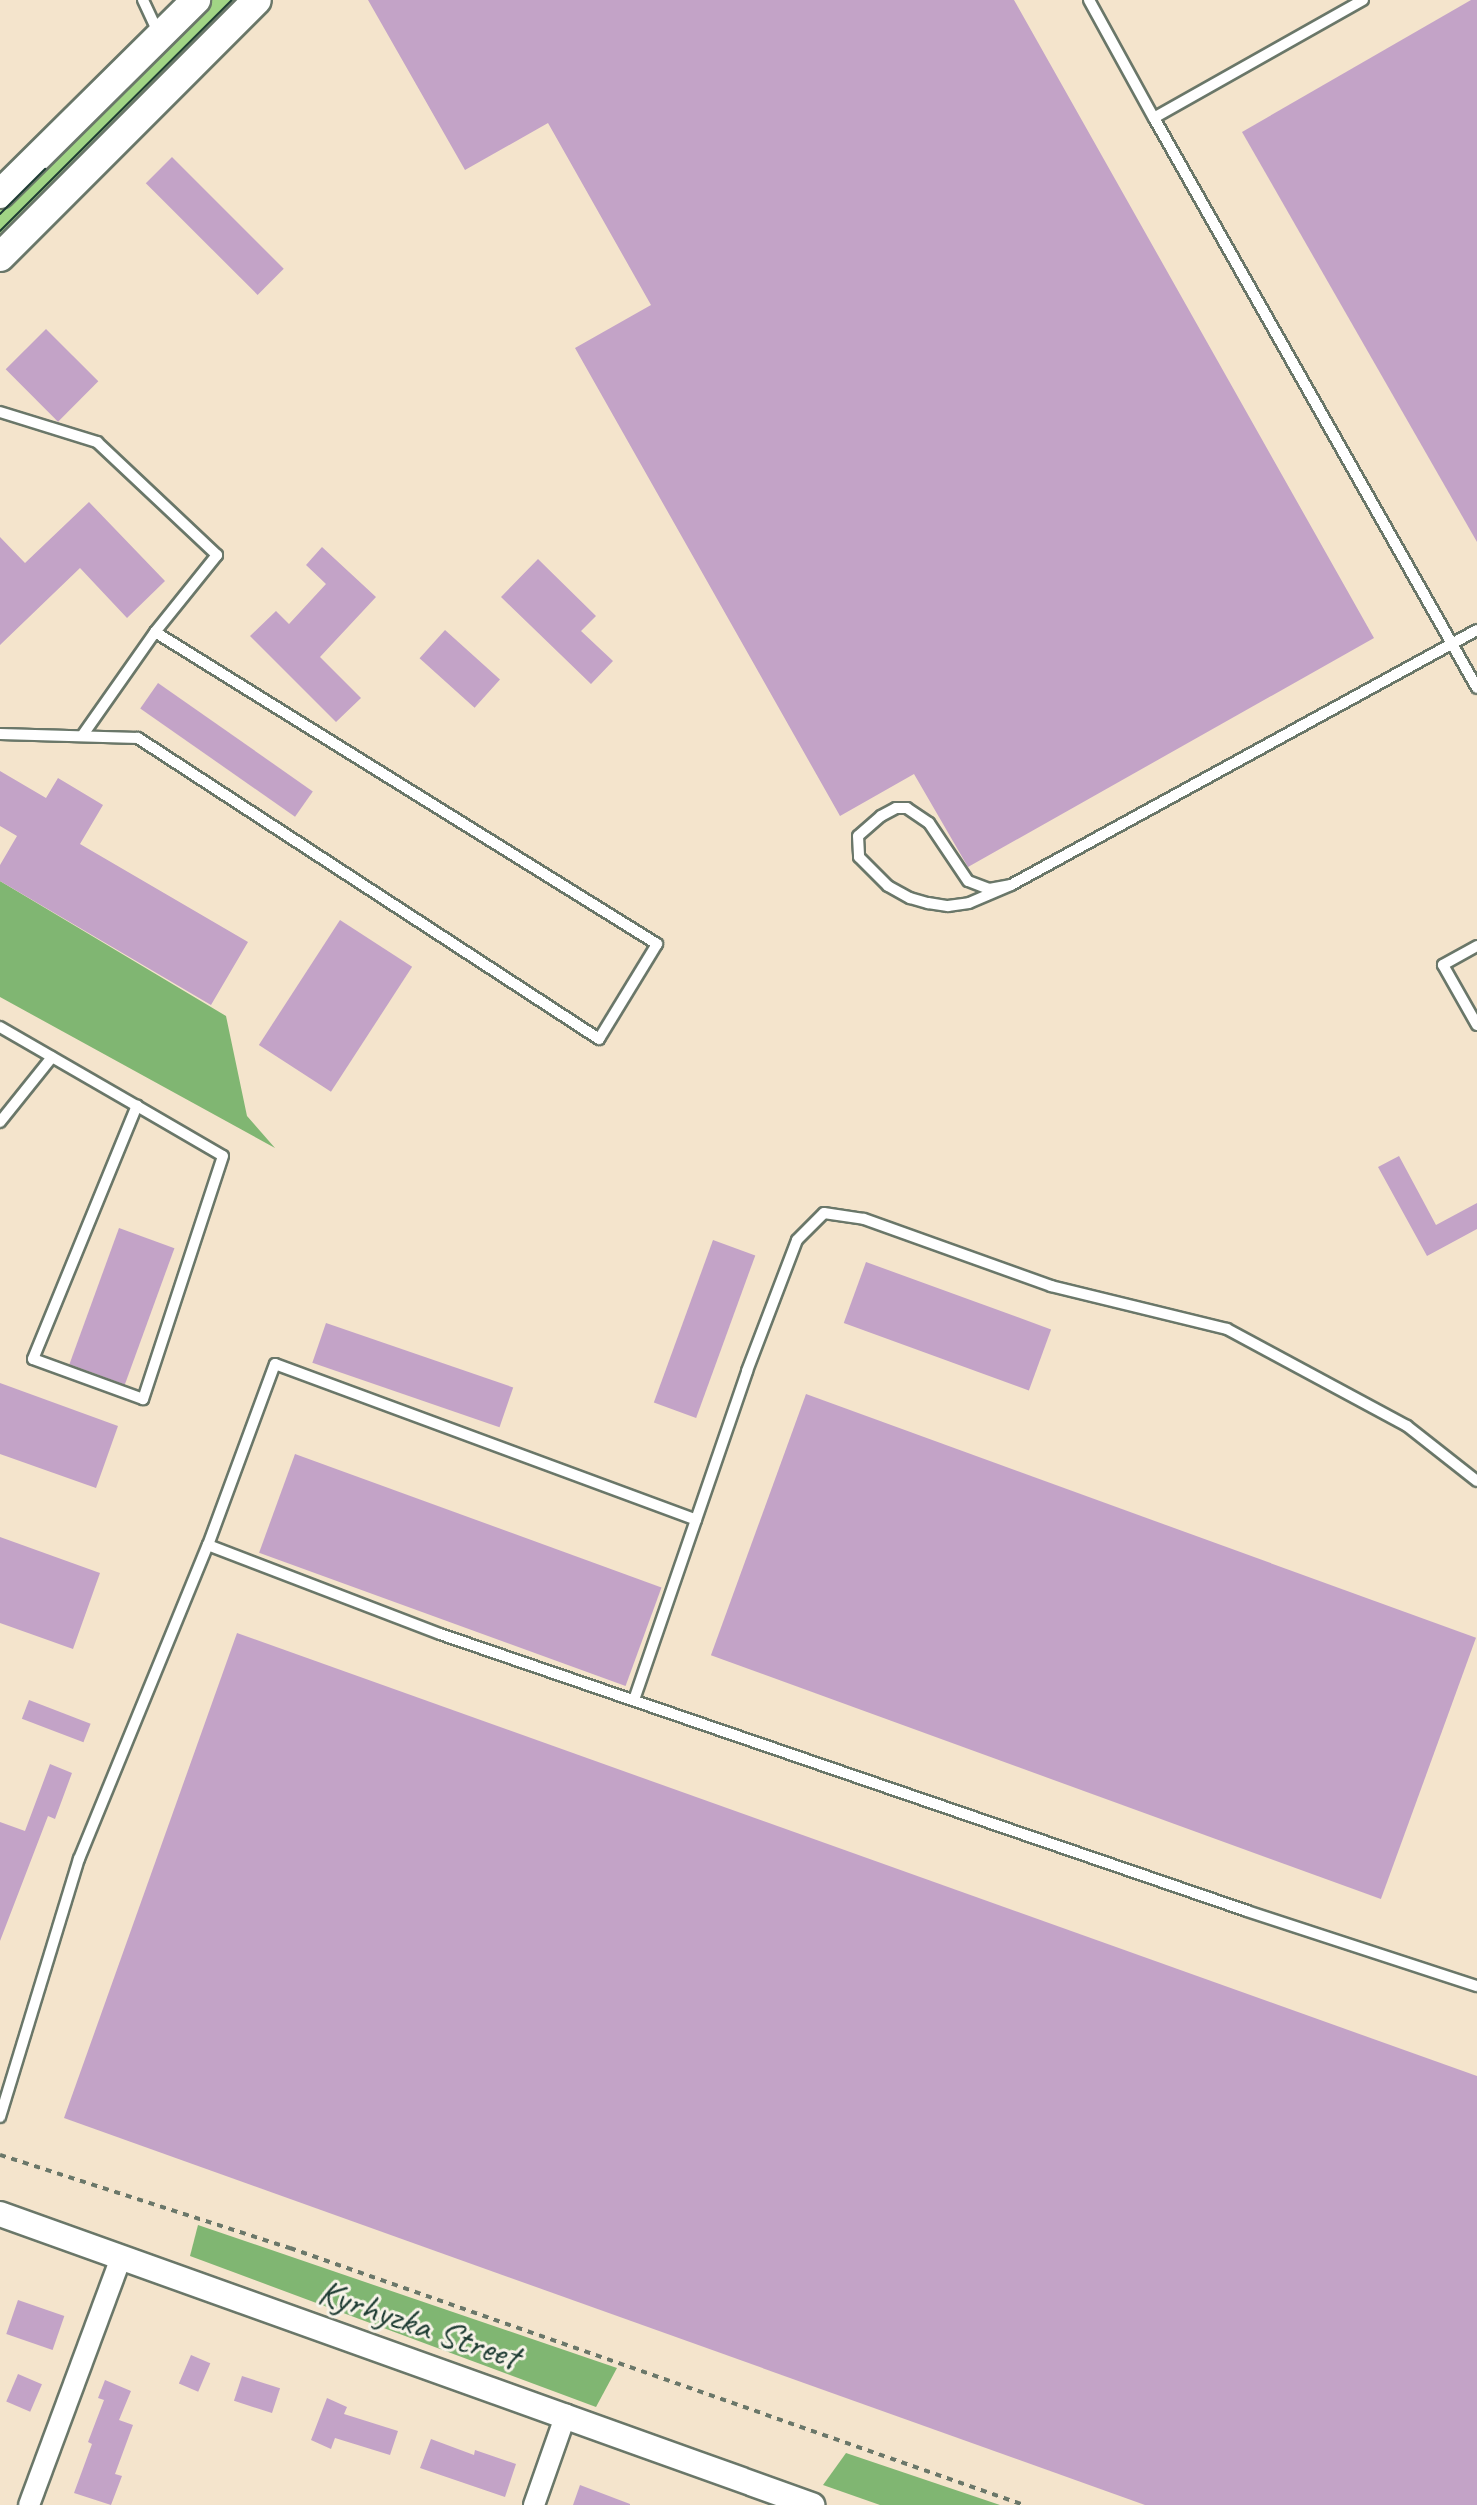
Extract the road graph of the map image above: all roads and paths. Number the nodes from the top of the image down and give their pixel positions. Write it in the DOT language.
graph roads {
  1 [pos="143,0"];
  2 [pos="196,0"];
  3 [pos="257,0"];
  4 [pos="1089,0"];
  5 [pos="1363,0"];
  6 [pos="160,35"];
  7 [pos="1154,118"];
  8 [pos="0,194"];
  9 [pos="0,257"];
  10 [pos="0,412"];
  11 [pos="1477,630"];
  12 [pos="155,632"];
  13 [pos="1453,644"];
  14 [pos="1477,688"];
  15 [pos="0,734"];
  16 [pos="82,736"];
  17 [pos="1011,885"];
  18 [pos="1477,946"];
  19 [pos="1477,1025"];
  20 [pos="0,1027"];
  21 [pos="52,1057"];
  22 [pos="137,1106"];
  23 [pos="0,1122"];
  24 [pos="1477,1481"];
  25 [pos="696,1520"];
  26 [pos="208,1545"];
  27 [pos="634,1700"];
  28 [pos="1477,1986"];
  29 [pos="0,2117"];
  30 [pos="0,2155"];
  31 [pos="0,2214"];
  32 [pos="121,2257"];
  33 [pos="566,2414"];
  34 [pos="29,2505"];
  35 [pos="534,2505"];
  36 [pos="812,2505"];
  37 [pos="1024,2505"];
  1 -- 6 [label="lane"];
  2 -- 6 [label="main road"];
  3 -- 9 [label="main road"];
  4 -- 7 [label="lane"];
  5 -- 7 [label="lane"];
  6 -- 8 [label="main road"];
  7 -- 13 [label="lane"];
  10 -- 12 [label="lane"];
  11 -- 13 [label="lane"];
  12 -- 16 [label="lane"];
  12 -- 16 [label="lane"];
  13 -- 14 [label="lane"];
  13 -- 17 [label="lane"];
  15 -- 16 [label="lane"];
  17 -- 17 [label="lane"];
  18 -- 19 [label="lane"];
  20 -- 21 [label="lane"];
  21 -- 22 [label="lane"];
  21 -- 23 [label="lane"];
  22 -- 22 [label="lane"];
  24 -- 25 [label="lane"];
  25 -- 26 [label="lane"];
  25 -- 27 [label="lane"];
  26 -- 27 [label="lane"];
  26 -- 29 [label="lane"];
  27 -- 28 [label="lane"];
  30 -- 37 [label="path"];
  31 -- 32 [label="street, Kyrhyzka Street"];
  32 -- 33 [label="street, Kyrhyzka Street"];
  32 -- 34 [label="street"];
  33 -- 35 [label="street"];
  33 -- 36 [label="street, Kyrhyzka Street"];
}
